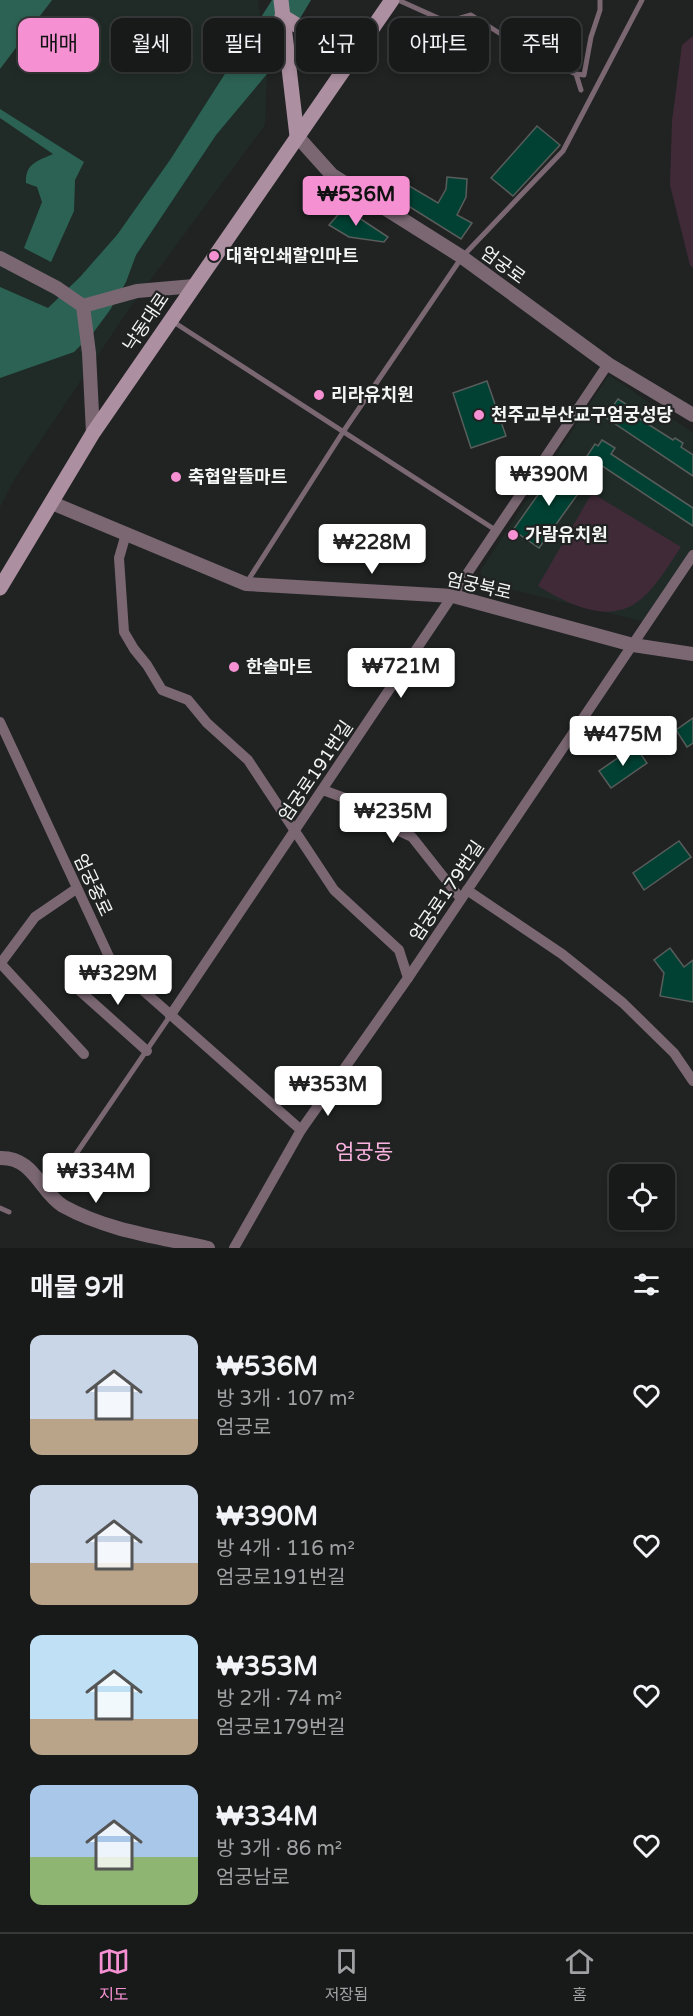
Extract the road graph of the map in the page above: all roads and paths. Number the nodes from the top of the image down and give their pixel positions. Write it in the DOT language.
graph roads {
  1 [pos="392,0"];
  2 [pos="398,0"];
  3 [pos="600,0"];
  4 [pos="642,0"];
  5 [pos="281,8"];
  6 [pos="296,20"];
  7 [pos="377,21"];
  8 [pos="342,72"];
  9 [pos="576,74"];
  10 [pos="581,90"];
  11 [pos="297,136"];
  12 [pos="462,257"];
  13 [pos="0,258"];
  14 [pos="194,286"];
  15 [pos="83,306"];
  16 [pos="171,320"];
  17 [pos="608,364"];
  18 [pos="693,415"];
  19 [pos="343,432"];
  20 [pos="93,433"];
  21 [pos="52,503"];
  22 [pos="496,531"];
  23 [pos="126,534"];
  24 [pos="693,555"];
  25 [pos="246,584"];
  26 [pos="0,588"];
  27 [pos="453,596"];
  28 [pos="633,645"];
  29 [pos="693,654"];
  30 [pos="0,722"];
  31 [pos="323,790"];
  32 [pos="296,830"];
  33 [pos="76,889"];
  34 [pos="464,895"];
  35 [pos="0,963"];
  36 [pos="408,978"];
  37 [pos="71,983"];
  38 [pos="170,1016"];
  39 [pos="147,1051"];
  40 [pos="84,1054"];
  41 [pos="693,1081"];
  42 [pos="301,1130"];
  43 [pos="0,1158"];
  44 [pos="50,1192"];
  45 [pos="0,1208"];
  46 [pos="9,1212"];
  47 [pos="208,1248"];
  48 [pos="234,1248"];
  1 -- 7 [label="main road, 낙동대로"];
  2 -- 9 [label="lane"];
  3 -- 9 [label="lane"];
  4 -- 12 [label="lane"];
  5 -- 6 [label="main road"];
  5 -- 11 [label="main road"];
  8 -- 11 [label="main road, 낙동대로"];
  9 -- 10 [label="lane"];
  11 -- 12 [label="street, 엄궁로"];
  11 -- 14 [label="main road, 낙동대로"];
  12 -- 17 [label="street, 엄궁로"];
  12 -- 19 [label="lane"];
  13 -- 15 [label="street"];
  14 -- 15 [label="street"];
  14 -- 16 [label="main road, 낙동대로"];
  15 -- 20 [label="street"];
  16 -- 19 [label="lane"];
  16 -- 20 [label="main road, 낙동대로"];
  17 -- 18 [label="street, 엄궁로"];
  17 -- 22 [label="street, 엄궁로191번길"];
  19 -- 22 [label="lane"];
  19 -- 25 [label="lane"];
  20 -- 21 [label="main road, 낙동대로"];
  21 -- 23 [label="street, 엄궁북로"];
  21 -- 26 [label="main road, 낙동대로"];
  22 -- 27 [label="street, 엄궁로191번길"];
  23 -- 25 [label="street, 엄궁북로"];
  23 -- 32 [label="street"];
  24 -- 28 [label="street, 엄궁로179번길"];
  25 -- 27 [label="street, 엄궁북로"];
  27 -- 28 [label="street, 엄궁북로"];
  27 -- 31 [label="street, 엄궁로191번길"];
  28 -- 29 [label="street, 엄궁북로"];
  28 -- 34 [label="street, 엄궁로179번길"];
  30 -- 33 [label="street, 엄궁중로"];
  31 -- 32 [label="street, 엄궁로191번길"];
  31 -- 34 [label="street"];
  32 -- 36 [label="street"];
  32 -- 38 [label="street, 엄궁로191번길"];
  33 -- 35 [label="street"];
  33 -- 38 [label="street, 엄궁중로"];
  34 -- 36 [label="street, 엄궁로179번길"];
  34 -- 41 [label="street"];
  35 -- 40 [label="street"];
  36 -- 42 [label="street, 엄궁로179번길"];
  37 -- 39 [label="street"];
  38 -- 39 [label="lane"];
  38 -- 42 [label="street, 엄궁중로"];
  39 -- 44 [label="lane"];
  42 -- 48 [label="street, 엄궁로179번길"];
  43 -- 44 [label="street"];
  44 -- 47 [label="street"];
  45 -- 46 [label="lane"];
}
